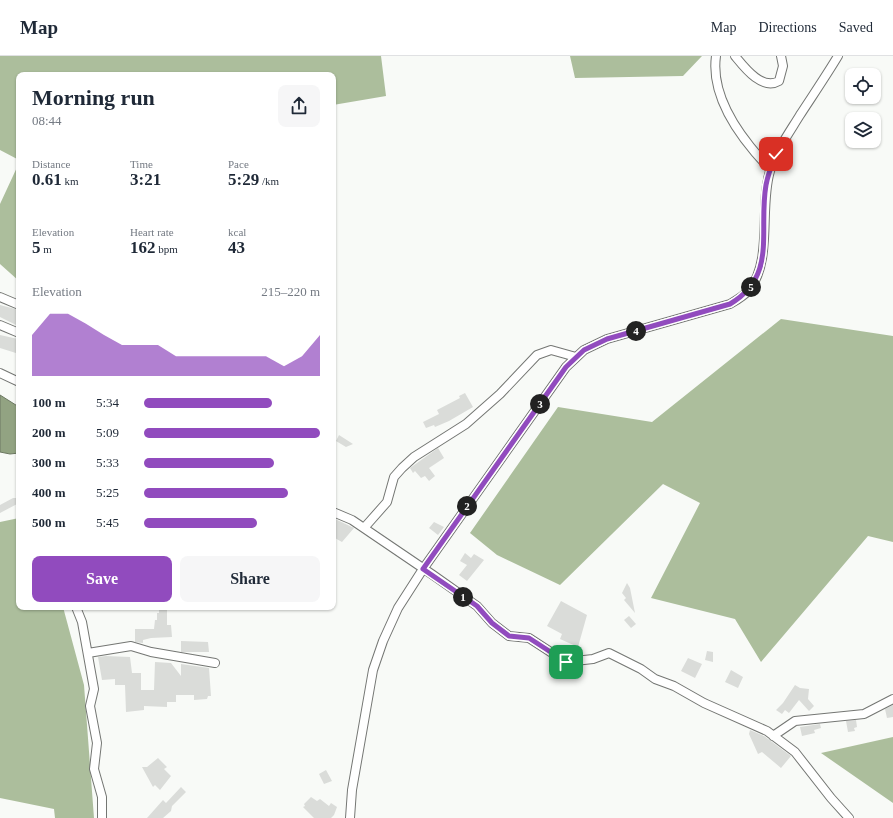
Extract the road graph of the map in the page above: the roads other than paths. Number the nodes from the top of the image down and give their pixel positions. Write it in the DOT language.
graph roads {
  1 [pos="716,56"];
  2 [pos="735,56"];
  3 [pos="781,56"];
  4 [pos="838,56"];
  5 [pos="770,169"];
  6 [pos="0,297"];
  7 [pos="16,304"];
  8 [pos="0,325"];
  9 [pos="16,332"];
  10 [pos="576,357"];
  11 [pos="0,373"];
  12 [pos="16,381"];
  13 [pos="336,513"];
  14 [pos="364,528"];
  15 [pos="423,569"];
  16 [pos="77,610"];
  17 [pos="88,653"];
  18 [pos="215,662"];
  19 [pos="893,699"];
  20 [pos="773,736"];
  21 [pos="102,818"];
  22 [pos="350,818"];
  23 [pos="849,818"];
  1 -- 5 [label="street"];
  2 -- 3 [label="street"];
  4 -- 5 [label="street"];
  5 -- 10 [label="street"];
  6 -- 7 [label="street"];
  8 -- 9 [label="street"];
  10 -- 14 [label="street"];
  10 -- 15 [label="street"];
  11 -- 12 [label="street"];
  13 -- 14 [label="street"];
  14 -- 15 [label="street"];
  15 -- 20 [label="street"];
  15 -- 22 [label="street"];
  16 -- 17 [label="street"];
  17 -- 18 [label="street"];
  17 -- 21 [label="street"];
  19 -- 20 [label="street"];
  20 -- 23 [label="street"];
}
